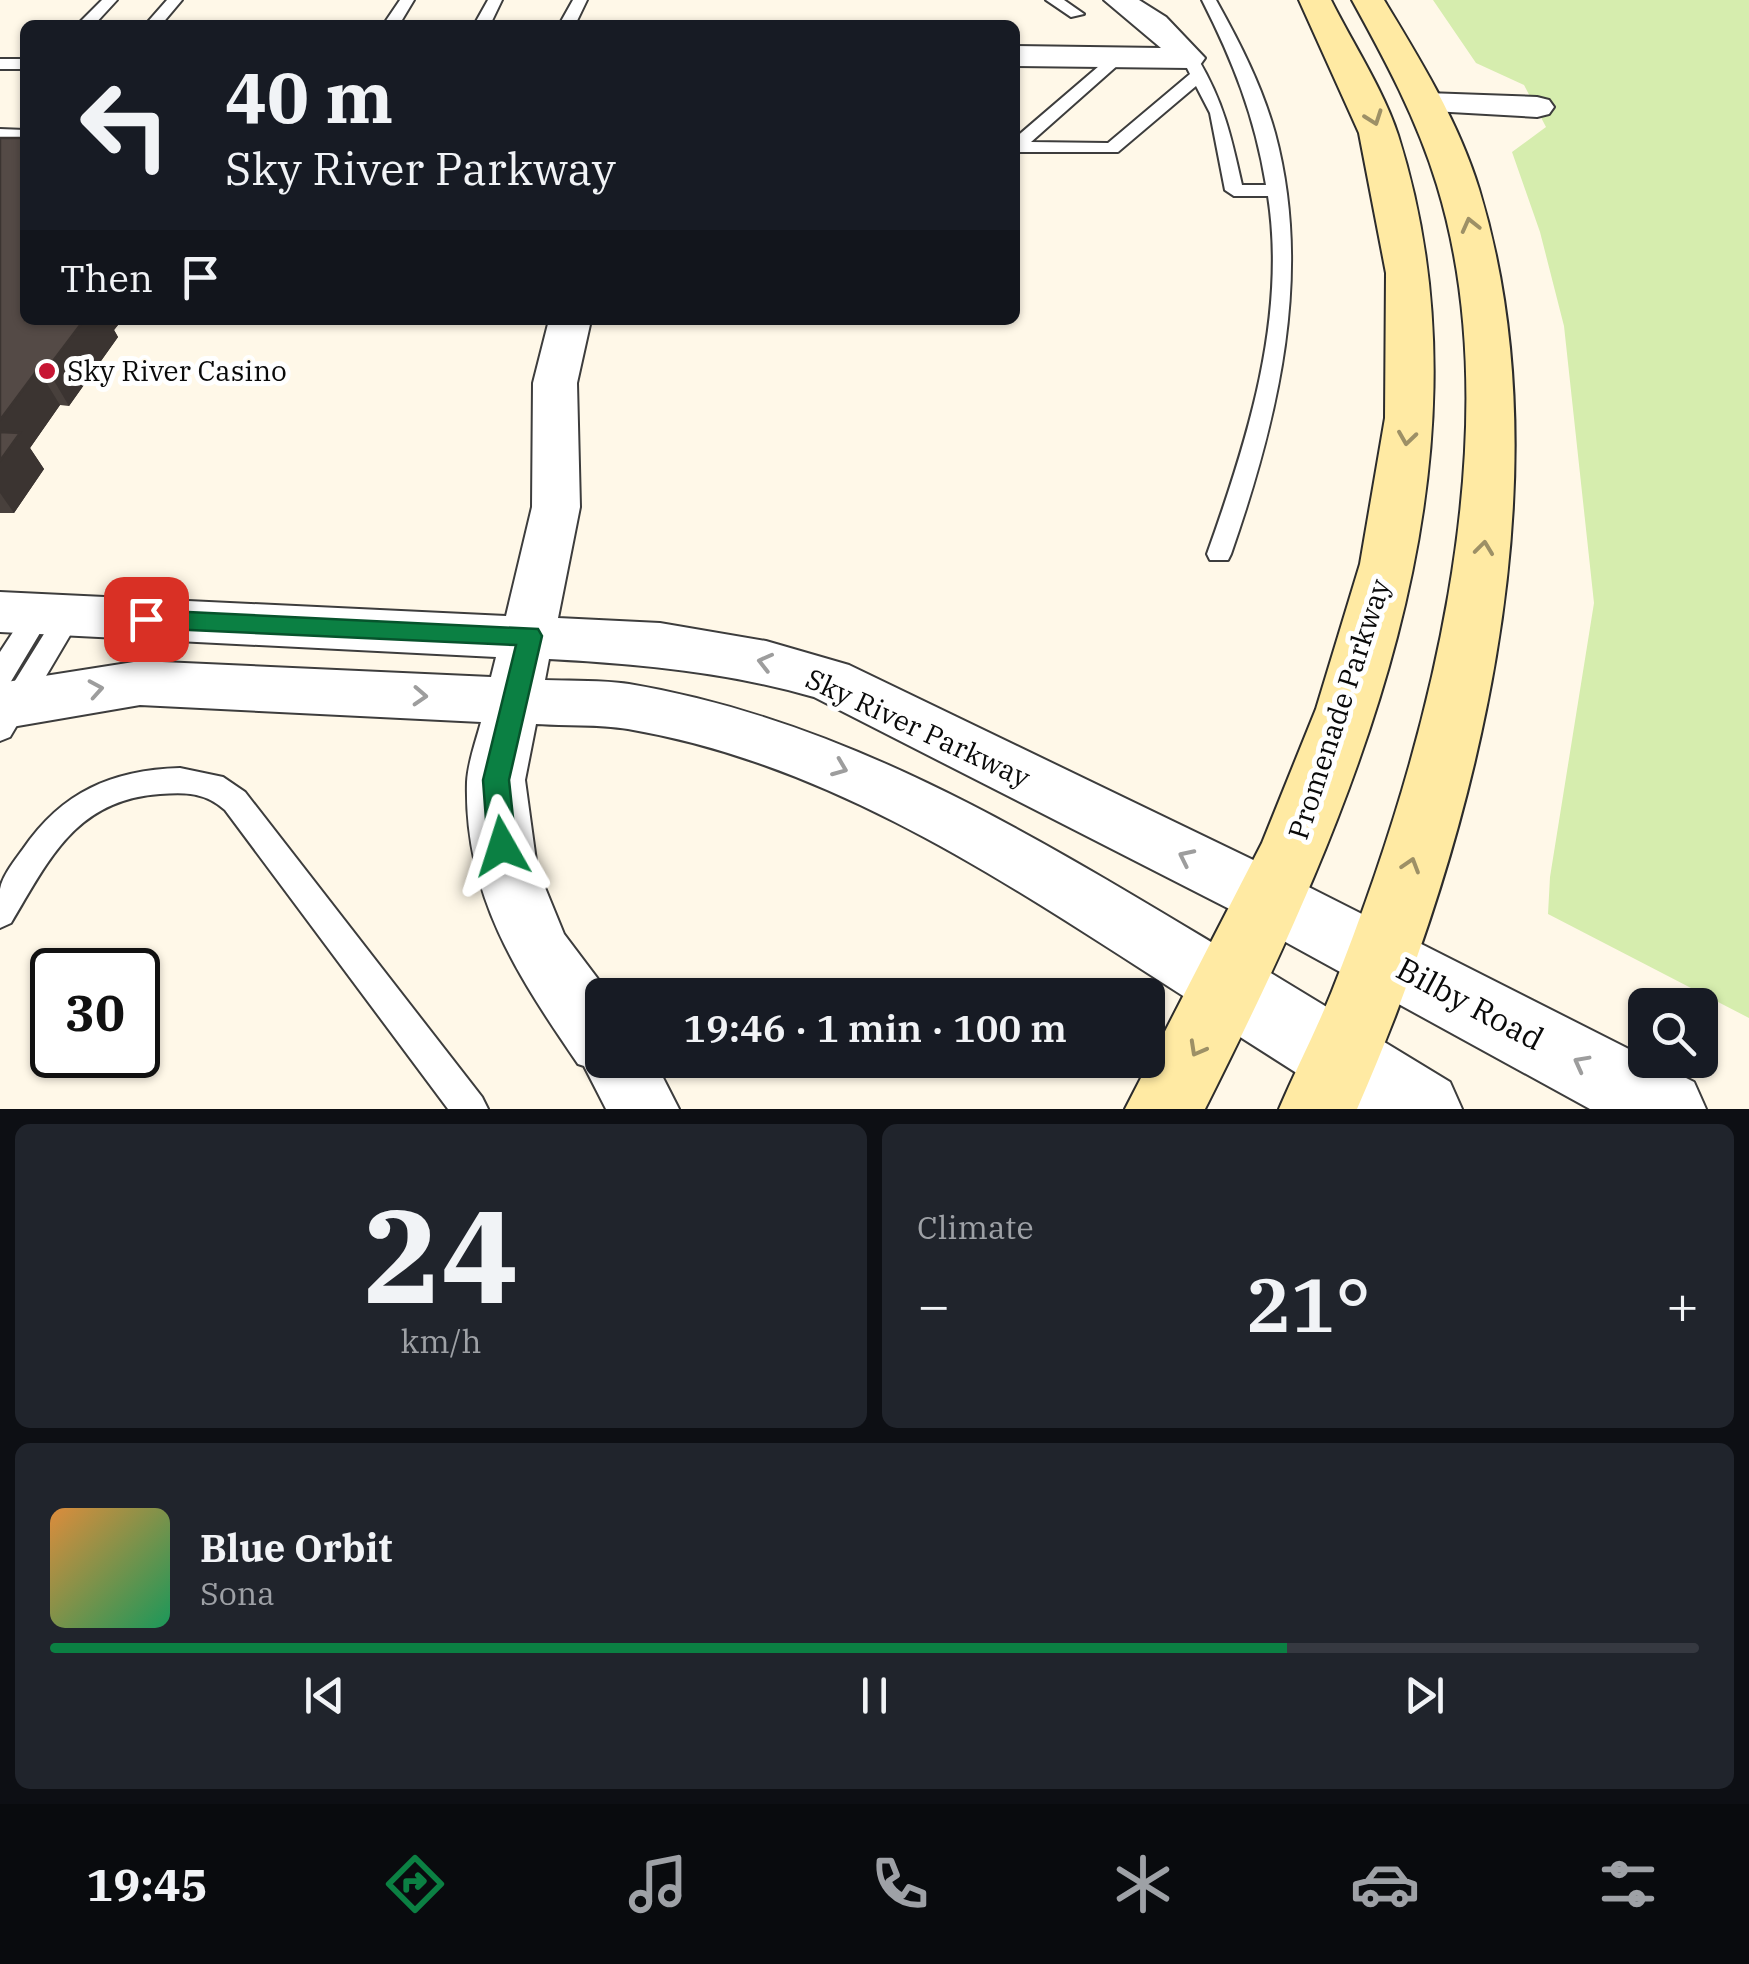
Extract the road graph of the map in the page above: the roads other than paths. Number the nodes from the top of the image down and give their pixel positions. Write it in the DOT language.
graph roads {
  1 [pos="110,0"];
  2 [pos="176,0"];
  3 [pos="1053,0"];
  4 [pos="1118,0"];
  5 [pos="1209,0"];
  6 [pos="1315,0"];
  7 [pos="1368,0"];
  8 [pos="1076,14"];
  9 [pos="90,20"];
  10 [pos="158,20"];
  11 [pos="1020,56"];
  12 [pos="1119,57"];
  13 [pos="1195,66"];
  14 [pos="1427,102"];
  15 [pos="1538,108"];
  16 [pos="1020,143"];
  17 [pos="1020,147"];
  18 [pos="1278,191"];
  19 [pos="569,325"];
  20 [pos="1220,554"];
  21 [pos="36,614"];
  22 [pos="530,636"];
  23 [pos="515,701"];
  24 [pos="4,704"];
  25 [pos="1273,900"];
  26 [pos="0,913"];
  27 [pos="1381,957"];
  28 [pos="1230,989"];
  29 [pos="585,1017"];
  30 [pos="626,1078"];
  31 [pos="1329,1084"];
  32 [pos="470,1109"];
  33 [pos="644,1109"];
  34 [pos="1164,1109"];
  35 [pos="1423,1109"];
  36 [pos="1667,1109"];
  1 -- 9 [label="lane"];
  2 -- 10 [label="lane"];
  3 -- 8 [label="lane"];
  4 -- 13 [label="street"];
  5 -- 18 [label="lane"];
  6 -- 25 [label="main road, Promenade Parkway, one-way"];
  7 -- 14 [label="main road"];
  11 -- 12 [label="street"];
  12 -- 13 [label="street"];
  12 -- 16 [label="lane"];
  13 -- 17 [label="lane"];
  13 -- 18 [label="lane"];
  14 -- 15 [label="street"];
  27 -- 14 [label="main road, one-way"];
  18 -- 20 [label="lane"];
  19 -- 22 [label="street"];
  21 -- 22 [label="street, Sky River Parkway"];
  21 -- 24 [label="lane"];
  22 -- 23 [label="street"];
  25 -- 22 [label="street, Sky River Parkway, one-way"];
  24 -- 23 [label="street, one-way"];
  23 -- 28 [label="street, one-way"];
  23 -- 29 [label="street"];
  25 -- 27 [label="street, Bilby Road"];
  25 -- 28 [label="main road, Promenade Parkway"];
  26 -- 32 [label="lane"];
  27 -- 31 [label="main road"];
  36 -- 27 [label="street, Bilby Road, one-way"];
  28 -- 31 [label="street"];
  28 -- 34 [label="main road, Promenade Parkway, one-way"];
  30 -- 33 [label="street"];
  31 -- 35 [label="street"];
}
